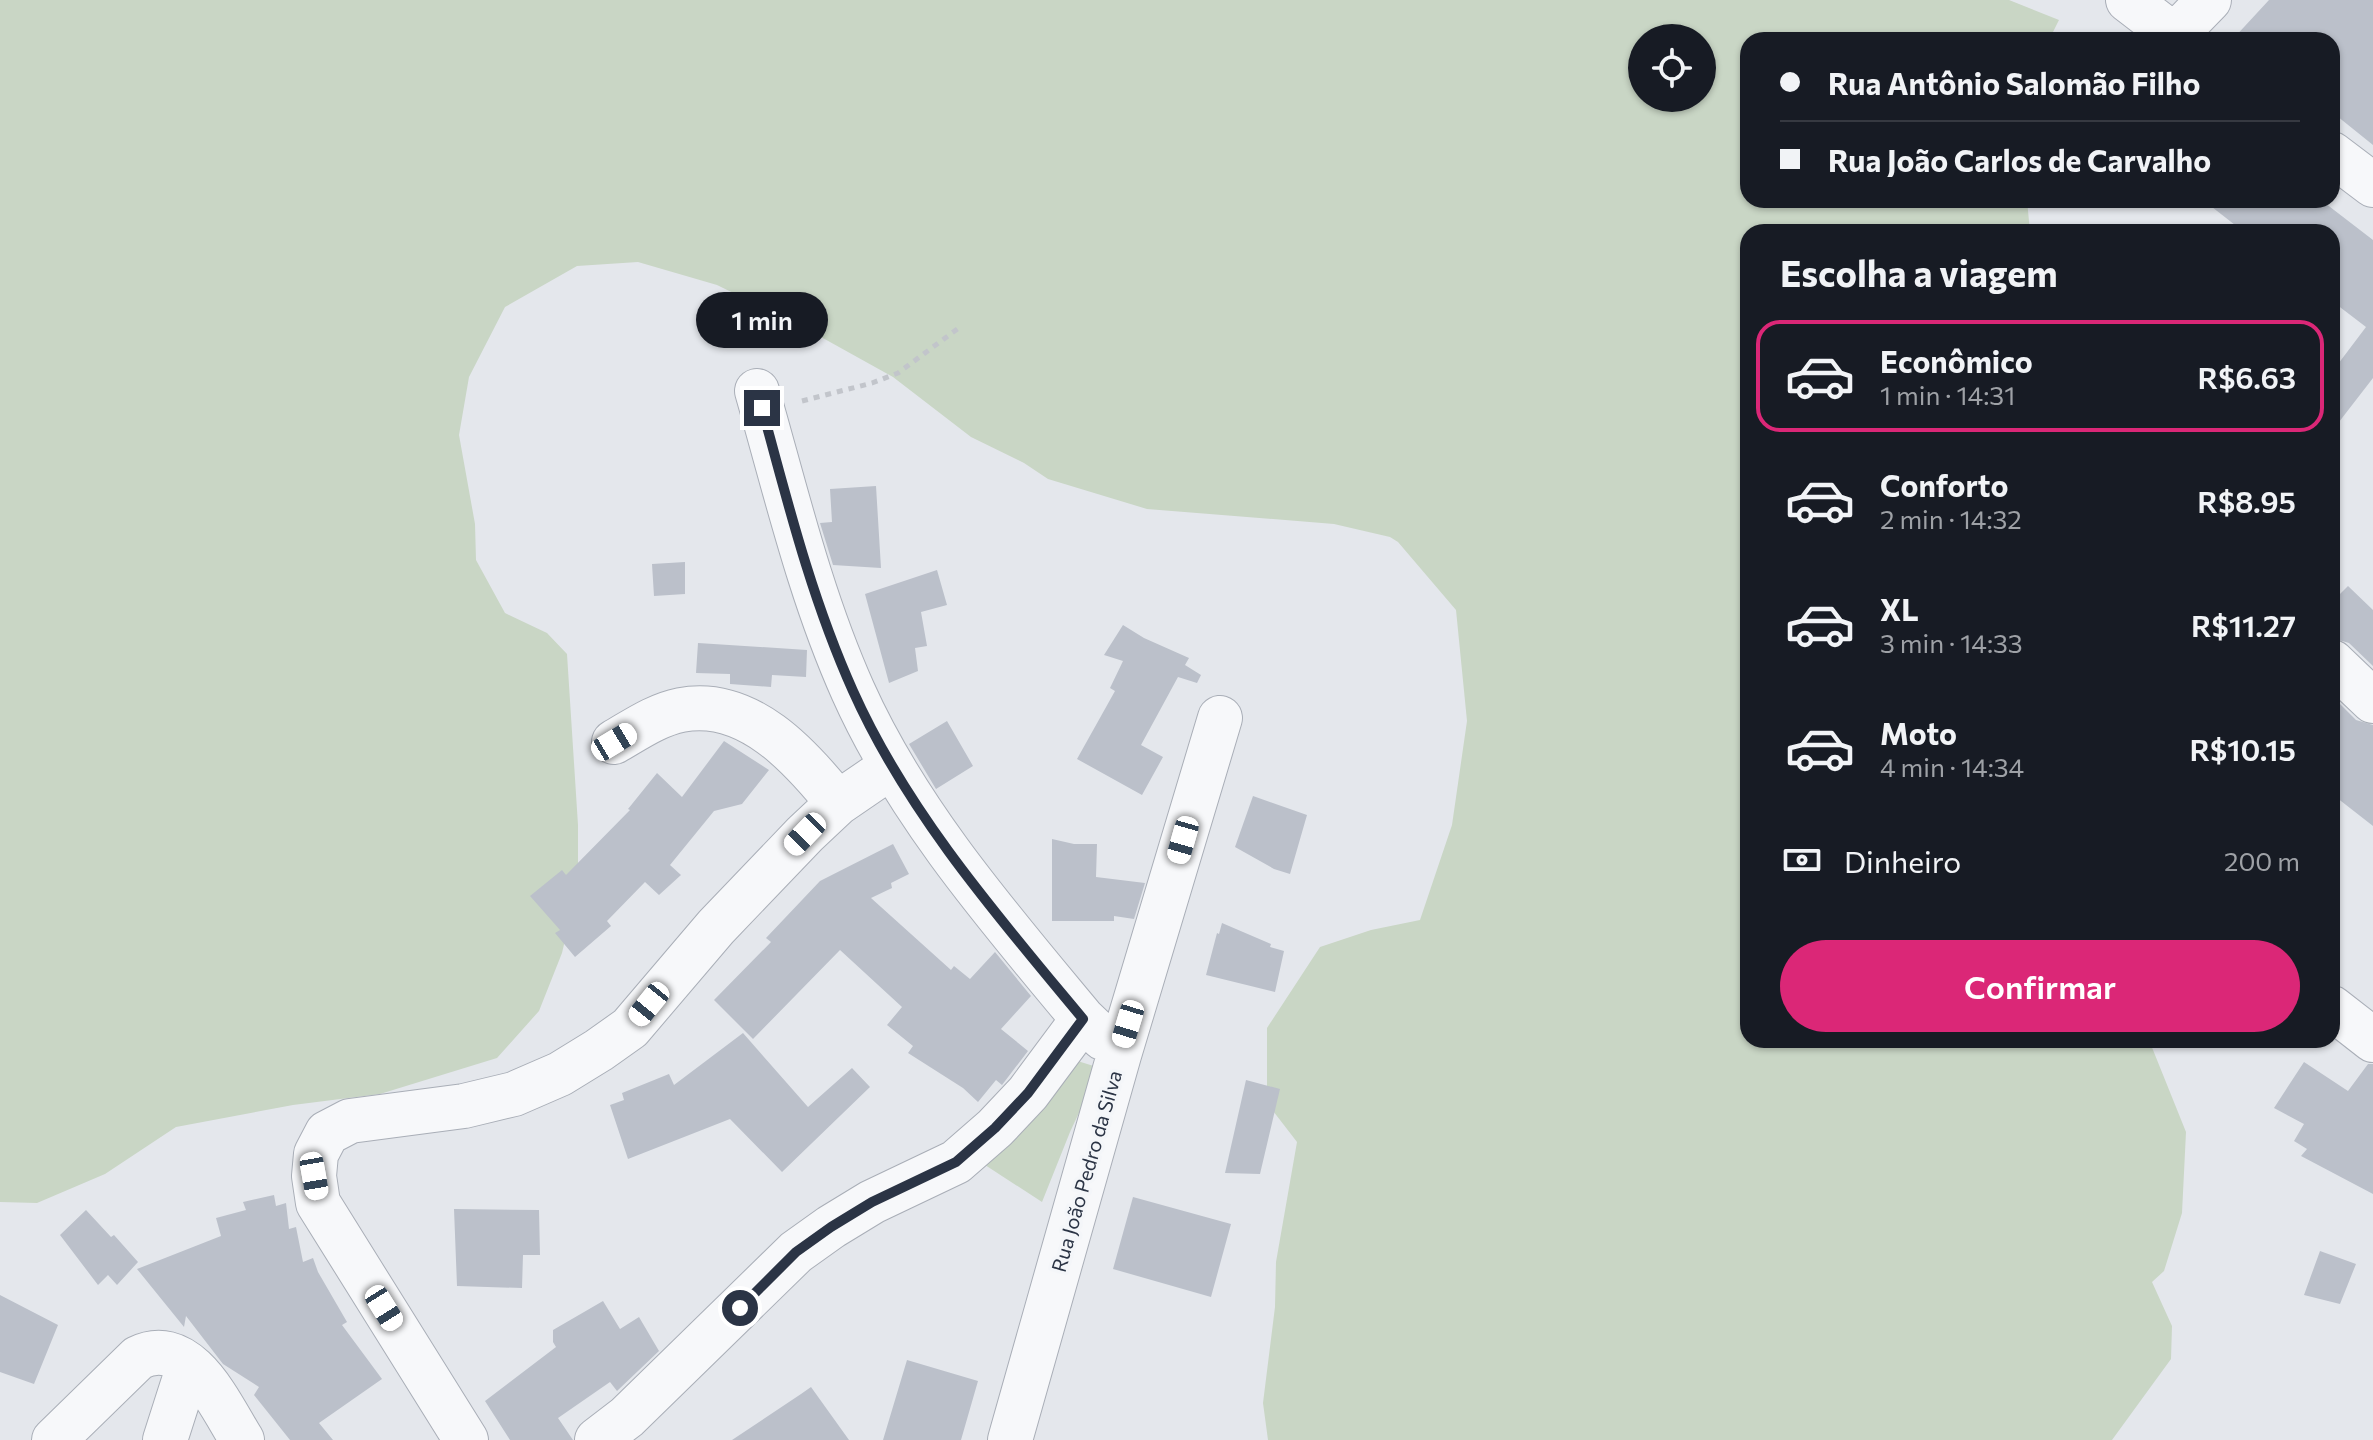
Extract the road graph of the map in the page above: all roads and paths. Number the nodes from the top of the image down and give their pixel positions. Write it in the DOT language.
graph roads {
  1 [pos="2128,0"];
  2 [pos="2209,0"];
  3 [pos="2169,32"];
  4 [pos="2182,32"];
  5 [pos="2340,160"];
  6 [pos="2373,185"];
  7 [pos="960,327"];
  8 [pos="760,399"];
  9 [pos="2340,670"];
  10 [pos="2373,701"];
  11 [pos="1220,718"];
  12 [pos="614,742"];
  13 [pos="892,766"];
  14 [pos="838,803"];
  15 [pos="2340,1014"];
  16 [pos="1083,1019"];
  17 [pos="2373,1040"];
  18 [pos="1119,1055"];
  19 [pos="177,1359"];
  20 [pos="54,1440"];
  21 [pos="165,1440"];
  22 [pos="242,1440"];
  23 [pos="466,1440"];
  24 [pos="597,1440"];
  25 [pos="1010,1440"];
  1 -- 3 [label="street"];
  2 -- 4 [label="street"];
  5 -- 6 [label="street"];
  7 -- 8 [label="path"];
  8 -- 13 [label="street"];
  9 -- 10 [label="street"];
  11 -- 18 [label="street, Rua João Pedro da Silva"];
  12 -- 14 [label="street"];
  13 -- 14 [label="street"];
  13 -- 16 [label="street"];
  14 -- 23 [label="street"];
  15 -- 17 [label="street"];
  16 -- 18 [label="street"];
  16 -- 24 [label="street"];
  18 -- 25 [label="street, Rua João Pedro da Silva"];
  19 -- 20 [label="street"];
  19 -- 21 [label="street"];
  19 -- 22 [label="street"];
}
